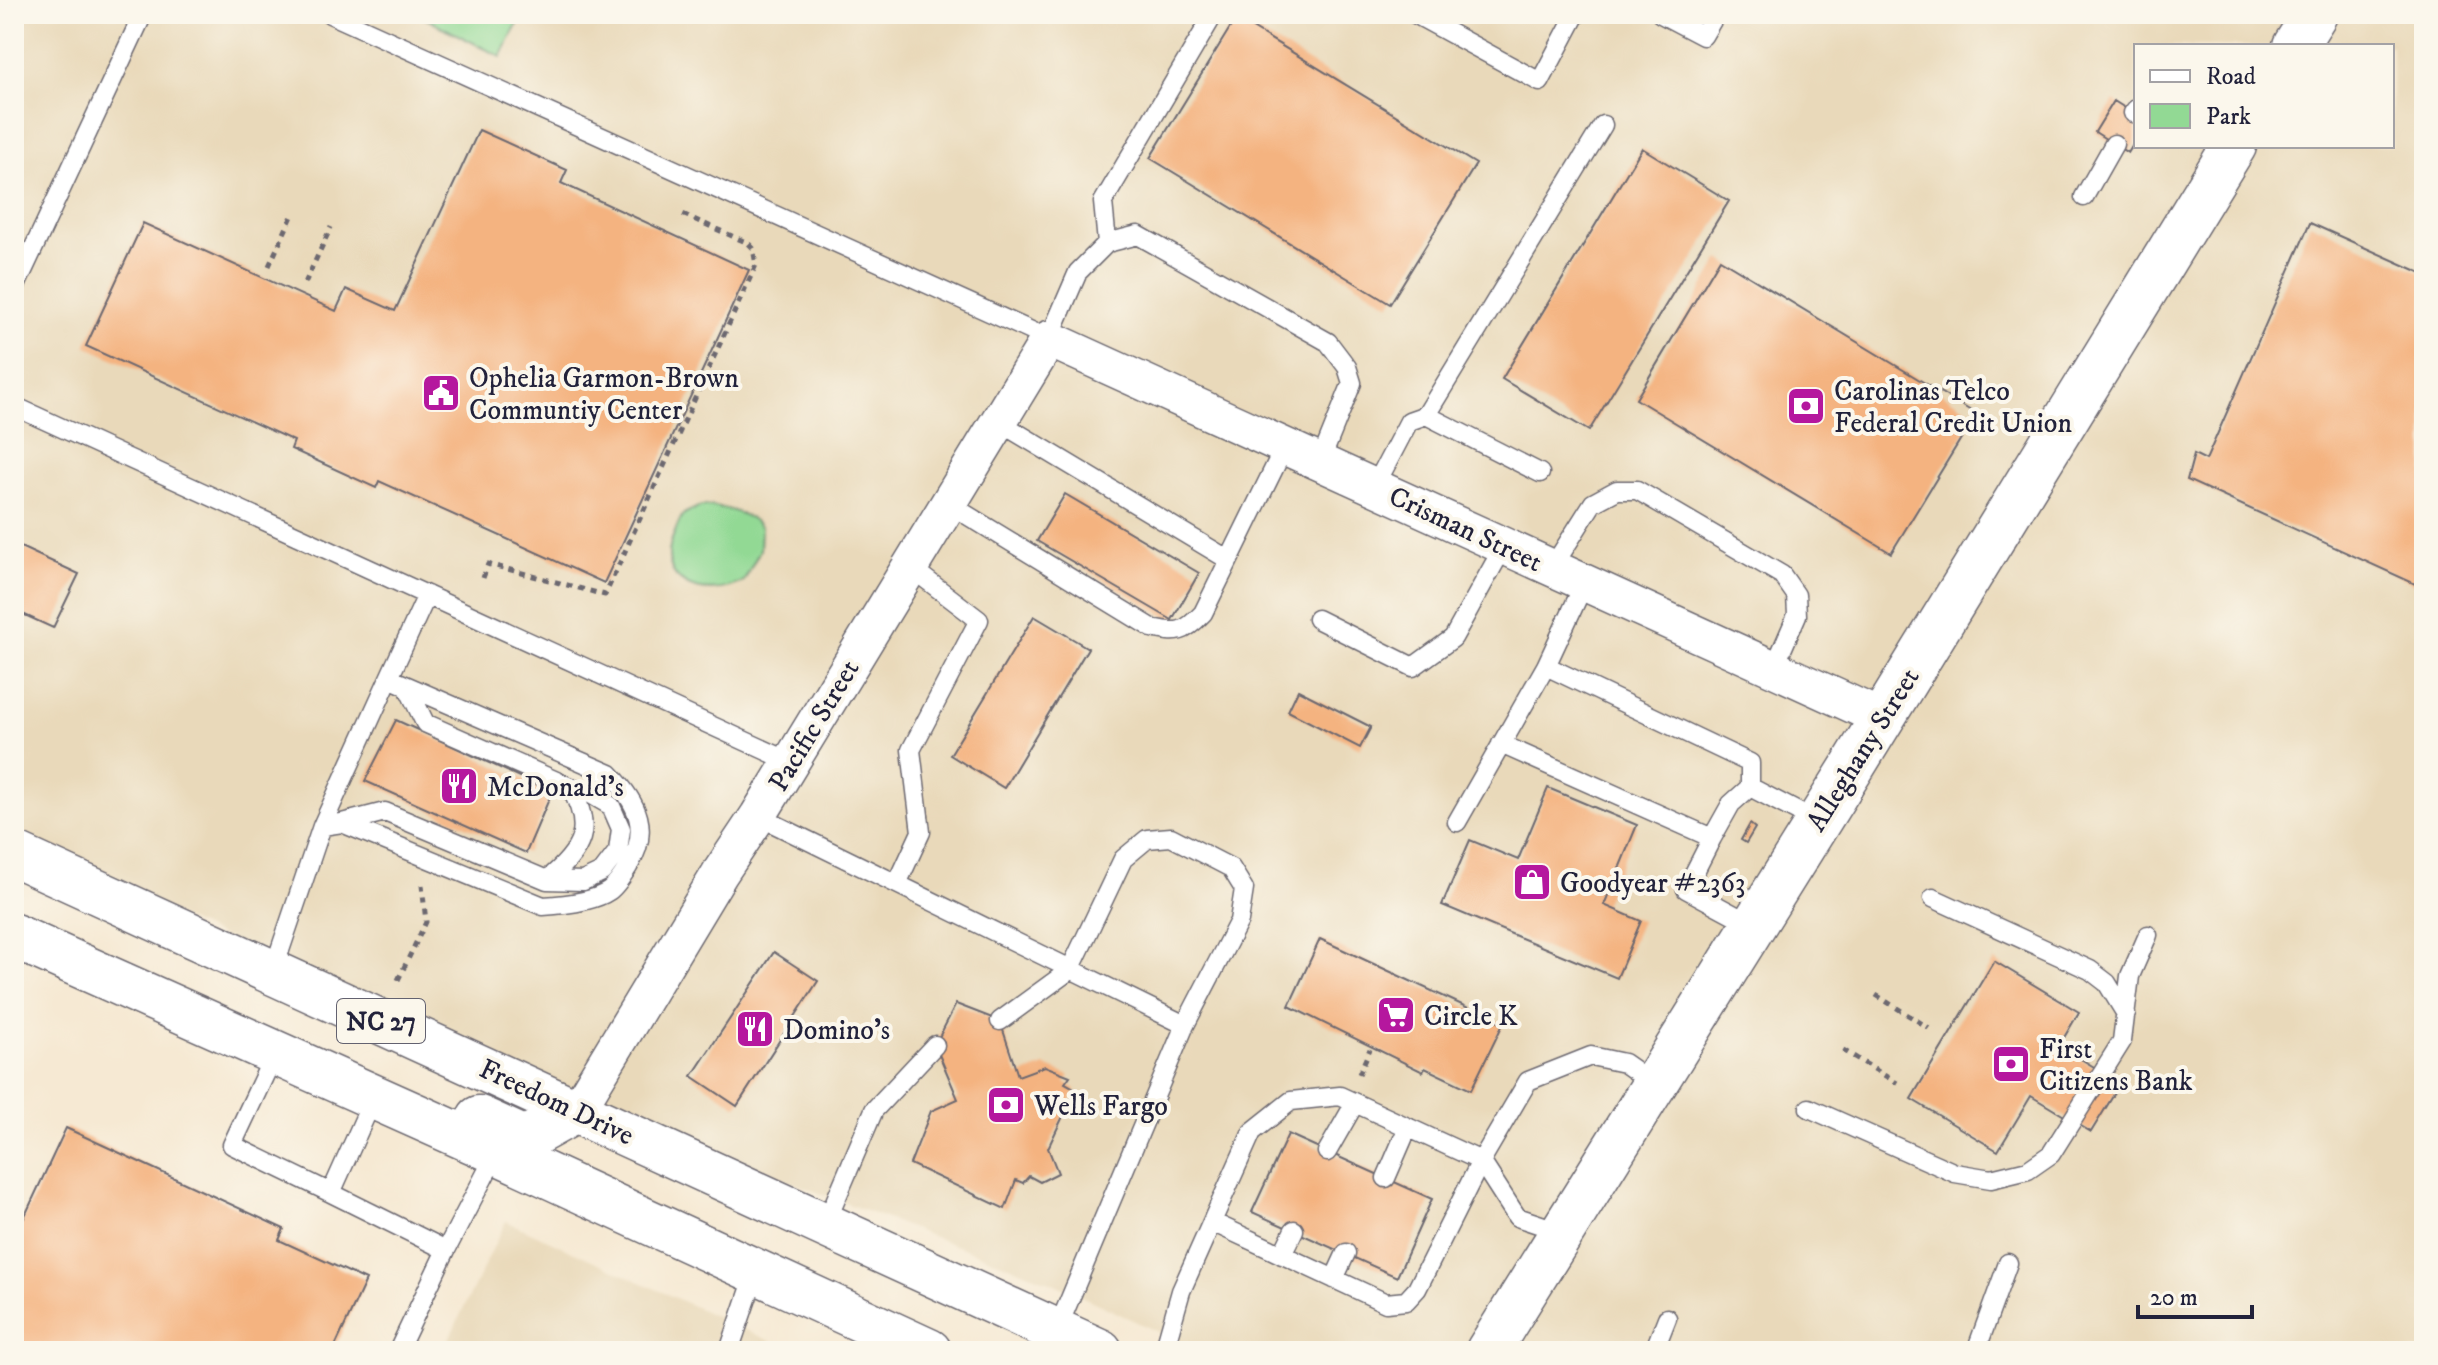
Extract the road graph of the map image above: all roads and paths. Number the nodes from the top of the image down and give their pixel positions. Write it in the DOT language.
graph roads {
  1 [pos="143,14"];
  2 [pos="330,14"];
  3 [pos="1214,14"];
  4 [pos="1415,14"];
  5 [pos="1576,14"];
  6 [pos="1661,14"];
  7 [pos="1716,14"];
  8 [pos="2315,14"];
  9 [pos="2296,44"];
  10 [pos="1603,125"];
  11 [pos="2114,144"];
  12 [pos="2233,148"];
  13 [pos="2084,197"];
  14 [pos="680,213"];
  15 [pos="293,214"];
  16 [pos="331,227"];
  17 [pos="1107,243"];
  18 [pos="269,266"];
  19 [pos="305,283"];
  20 [pos="14,290"];
  21 [pos="1049,339"];
  22 [pos="14,406"];
  23 [pos="1426,415"];
  24 [pos="999,422"];
  25 [pos="1285,446"];
  26 [pos="1320,462"];
  27 [pos="1540,473"];
  28 [pos="1375,486"];
  29 [pos="949,504"];
  30 [pos="1504,546"];
  31 [pos="1229,560"];
  32 [pos="910,567"];
  33 [pos="1552,568"];
  34 [pos="483,578"];
  35 [pos="1585,582"];
  36 [pos="427,595"];
  37 [pos="1317,619"];
  38 [pos="1546,666"];
  39 [pos="1774,668"];
  40 [pos="389,678"];
  41 [pos="407,686"];
  42 [pos="1882,718"];
  43 [pos="1501,744"];
  44 [pos="791,762"];
  45 [pos="570,787"];
  46 [pos="1750,787"];
  47 [pos="758,816"];
  48 [pos="1457,822"];
  49 [pos="1817,822"];
  50 [pos="342,823"];
  51 [pos="322,826"];
  52 [pos="1712,838"];
  53 [pos="14,854"];
  54 [pos="547,880"];
  55 [pos="897,884"];
  56 [pos="1933,898"];
  57 [pos="426,922"];
  58 [pos="1753,925"];
  59 [pos="2148,935"];
  60 [pos="14,936"];
  61 [pos="1070,970"];
  62 [pos="273,971"];
  63 [pos="398,980"];
  64 [pos="1876,995"];
  65 [pos="178,1011"];
  66 [pos="2127,1017"];
  67 [pos="1000,1021"];
  68 [pos="1185,1025"];
  69 [pos="1929,1028"];
  70 [pos="935,1045"];
  71 [pos="1843,1050"];
  72 [pos="275,1053"];
  73 [pos="1897,1083"];
  74 [pos="1654,1084"];
  75 [pos="374,1097"];
  76 [pos="1355,1103"];
  77 [pos="1809,1108"];
  78 [pos="577,1110"];
  79 [pos="1408,1127"];
  80 [pos="497,1152"];
  81 [pos="1327,1152"];
  82 [pos="1481,1161"];
  83 [pos="1386,1178"];
  84 [pos="331,1193"];
  85 [pos="1212,1222"];
  86 [pos="825,1225"];
  87 [pos="1294,1230"];
  88 [pos="1562,1232"];
  89 [pos="446,1250"];
  90 [pos="1346,1253"];
  91 [pos="1282,1255"];
  92 [pos="2008,1263"];
  93 [pos="756,1272"];
  94 [pos="1334,1279"];
  95 [pos="1667,1318"];
  96 [pos="1056,1332"];
  97 [pos="908,1347"];
  98 [pos="398,1351"];
  99 [pos="729,1351"];
  100 [pos="1100,1351"];
  101 [pos="1164,1351"];
  102 [pos="1488,1351"];
  103 [pos="1654,1351"];
  104 [pos="1976,1351"];
  1 -- 20 [label="lane"];
  2 -- 21 [label="lane"];
  3 -- 17 [label="lane"];
  4 -- 5 [label="lane"];
  6 -- 7 [label="lane"];
  8 -- 9 [label="main road"];
  10 -- 23 [label="lane"];
  11 -- 13 [label="lane"];
  12 -- 42 [label="main road, Alleghany Street"];
  14 -- 34 [label="path"];
  15 -- 18 [label="path"];
  16 -- 19 [label="path"];
  17 -- 21 [label="lane"];
  17 -- 26 [label="lane"];
  21 -- 24 [label="street, Pacific Street"];
  21 -- 25 [label="street, Crisman Street"];
  22 -- 36 [label="lane"];
  23 -- 27 [label="lane"];
  23 -- 28 [label="lane"];
  24 -- 29 [label="street, Pacific Street"];
  24 -- 31 [label="lane"];
  25 -- 26 [label="street, Crisman Street"];
  25 -- 31 [label="lane"];
  26 -- 28 [label="street, Crisman Street"];
  28 -- 30 [label="street, Crisman Street"];
  29 -- 31 [label="lane"];
  29 -- 32 [label="street, Pacific Street"];
  30 -- 33 [label="street, Crisman Street"];
  30 -- 37 [label="lane"];
  32 -- 44 [label="street, Pacific Street"];
  32 -- 55 [label="lane"];
  33 -- 35 [label="street, Crisman Street"];
  33 -- 39 [label="lane"];
  35 -- 38 [label="lane"];
  35 -- 39 [label="street, Crisman Street"];
  36 -- 40 [label="lane"];
  36 -- 44 [label="lane"];
  38 -- 43 [label="lane"];
  38 -- 46 [label="lane"];
  39 -- 42 [label="street, Crisman Street"];
  40 -- 41 [label="lane"];
  40 -- 51 [label="lane"];
  41 -- 45 [label="lane"];
  41 -- 50 [label="lane"];
  42 -- 49 [label="main road, Alleghany Street"];
  43 -- 48 [label="lane"];
  43 -- 52 [label="lane"];
  44 -- 47 [label="street, Pacific Street"];
  45 -- 54 [label="lane"];
  45 -- 54 [label="lane"];
  46 -- 49 [label="lane"];
  46 -- 52 [label="lane"];
  47 -- 55 [label="lane"];
  47 -- 78 [label="street, Pacific Street"];
  49 -- 58 [label="main road, Alleghany Street"];
  50 -- 51 [label="lane"];
  50 -- 54 [label="lane"];
  51 -- 62 [label="lane"];
  52 -- 58 [label="lane"];
  53 -- 62 [label="main road, Freedom Drive / NC 27"];
  55 -- 61 [label="lane"];
  56 -- 66 [label="lane"];
  57 -- 63 [label="path"];
  58 -- 74 [label="main road, Alleghany Street"];
  59 -- 66 [label="lane"];
  60 -- 65 [label="main road, NC 27"];
  61 -- 67 [label="lane"];
  61 -- 68 [label="lane"];
  61 -- 68 [label="lane"];
  62 -- 78 [label="main road, Freedom Drive / NC 27"];
  64 -- 69 [label="path"];
  65 -- 72 [label="main road, NC 27"];
  65 -- 78 [label="main road"];
  66 -- 77 [label="lane"];
  68 -- 96 [label="lane"];
  70 -- 86 [label="lane"];
  71 -- 73 [label="path"];
  72 -- 75 [label="main road, NC 27"];
  72 -- 84 [label="lane"];
  74 -- 82 [label="lane"];
  74 -- 88 [label="main road, Alleghany Street"];
  75 -- 80 [label="main road, NC 27"];
  75 -- 84 [label="lane"];
  76 -- 79 [label="lane"];
  76 -- 81 [label="lane"];
  76 -- 85 [label="lane"];
  78 -- 86 [label="main road, Freedom Drive / NC 27"];
  79 -- 82 [label="lane"];
  79 -- 83 [label="lane"];
  80 -- 89 [label="lane"];
  80 -- 93 [label="main road, NC 27"];
  82 -- 88 [label="lane"];
  82 -- 94 [label="lane"];
  84 -- 89 [label="lane"];
  85 -- 91 [label="lane"];
  85 -- 101 [label="lane"];
  86 -- 96 [label="main road, Freedom Drive / NC 27"];
  87 -- 91 [label="lane"];
  88 -- 102 [label="main road, Alleghany Street"];
  89 -- 98 [label="lane"];
  90 -- 94 [label="lane"];
  91 -- 94 [label="lane"];
  92 -- 104 [label="lane"];
  93 -- 97 [label="main road, NC 27"];
  93 -- 99 [label="lane"];
  95 -- 103 [label="lane"];
  96 -- 100 [label="main road, Freedom Drive / NC 27"];
}
